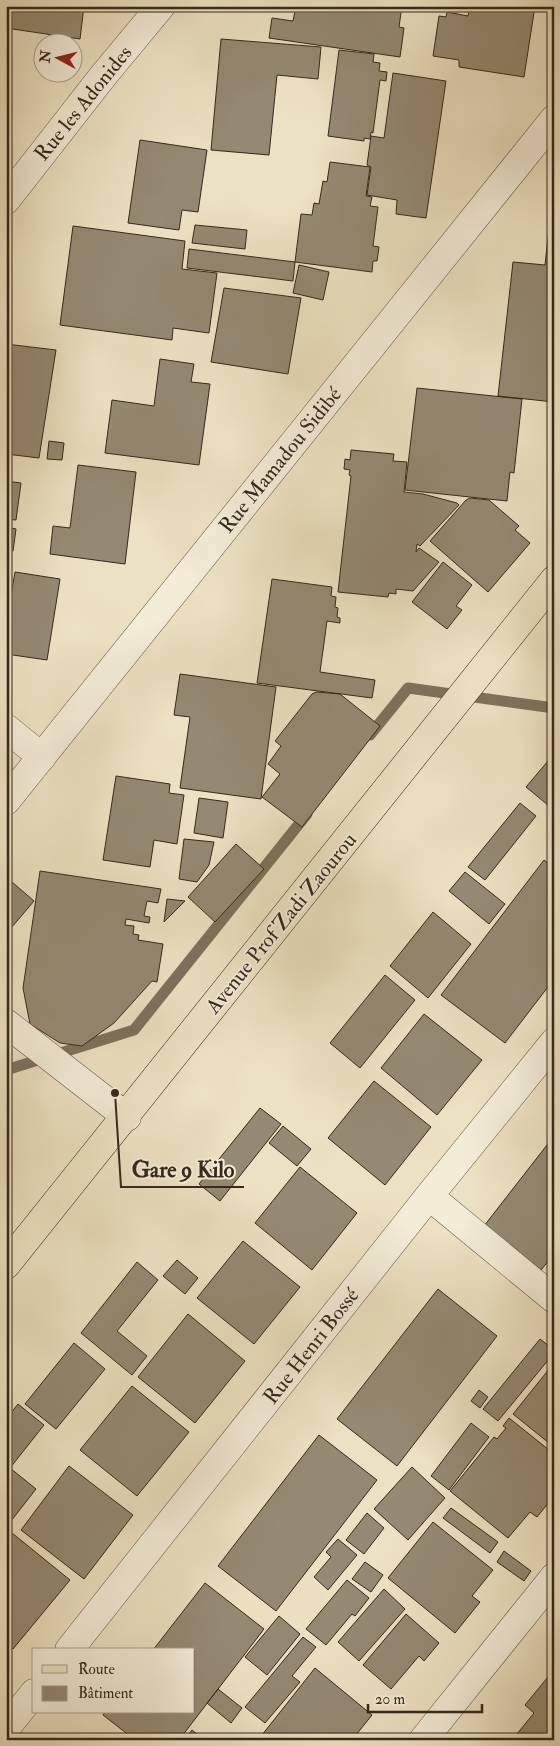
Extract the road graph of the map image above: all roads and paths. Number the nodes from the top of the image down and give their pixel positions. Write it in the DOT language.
graph roads {
  1 [pos="161,6"];
  2 [pos="554,119"];
  3 [pos="6,200"];
  4 [pos="554,580"];
  5 [pos="6,728"];
  6 [pos="42,757"];
  7 [pos="6,802"];
  8 [pos="6,1023"];
  9 [pos="554,1042"];
  10 [pos="126,1117"];
  11 [pos="429,1196"];
  12 [pos="6,1265"];
  13 [pos="554,1299"];
  14 [pos="554,1576"];
  15 [pos="71,1648"];
  16 [pos="32,1696"];
  17 [pos="6,1728"];
  18 [pos="423,1740"];
  1 -- 3 [label="street, Rue les Adonides"];
  2 -- 6 [label="street, Rue Mamadou Sidibé"];
  4 -- 10 [label="main road, Avenue Prof Zadi Zaourou"];
  5 -- 6 [label="street"];
  6 -- 7 [label="street, Rue Mamadou Sidibé"];
  8 -- 10 [label="street"];
  9 -- 11 [label="street, Rue Henri Bossé"];
  10 -- 12 [label="main road, Avenue Prof Zadi Zaourou"];
  11 -- 13 [label="street"];
  11 -- 15 [label="street, Rue Henri Bossé"];
  14 -- 18 [label="street"];
  16 -- 17 [label="street"];
}
